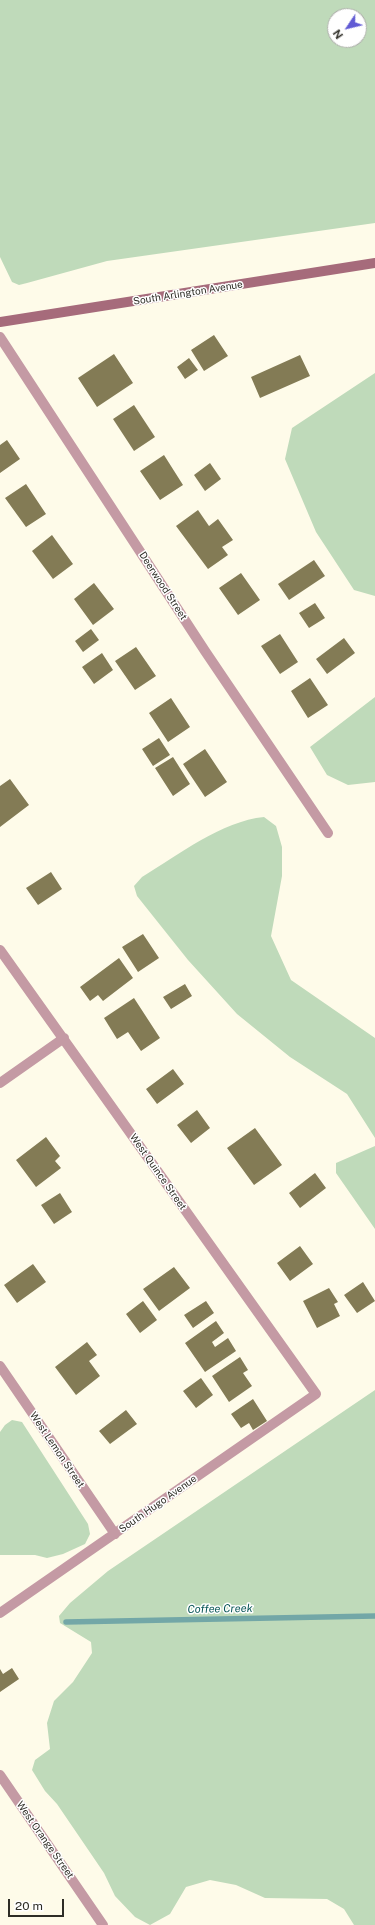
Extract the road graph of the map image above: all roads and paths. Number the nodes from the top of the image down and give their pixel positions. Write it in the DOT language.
graph roads {
  1 [pos="375,263"];
  2 [pos="0,322"];
  3 [pos="0,337"];
  4 [pos="328,833"];
  5 [pos="0,950"];
  6 [pos="64,1038"];
  7 [pos="0,1083"];
  8 [pos="0,1366"];
  9 [pos="316,1394"];
  10 [pos="115,1534"];
  11 [pos="0,1613"];
  12 [pos="0,1775"];
  13 [pos="103,1925"];
  1 -- 2 [label="main road, South Arlington Avenue"];
  3 -- 4 [label="street, Deerwood Street"];
  5 -- 6 [label="street, West Quince Street"];
  6 -- 7 [label="street"];
  6 -- 9 [label="street, West Quince Street"];
  8 -- 10 [label="street, West Lemon Street"];
  9 -- 10 [label="street, South Hugo Avenue"];
  10 -- 11 [label="street, South Hugo Avenue"];
  12 -- 13 [label="street, West Orange Street"];
}
